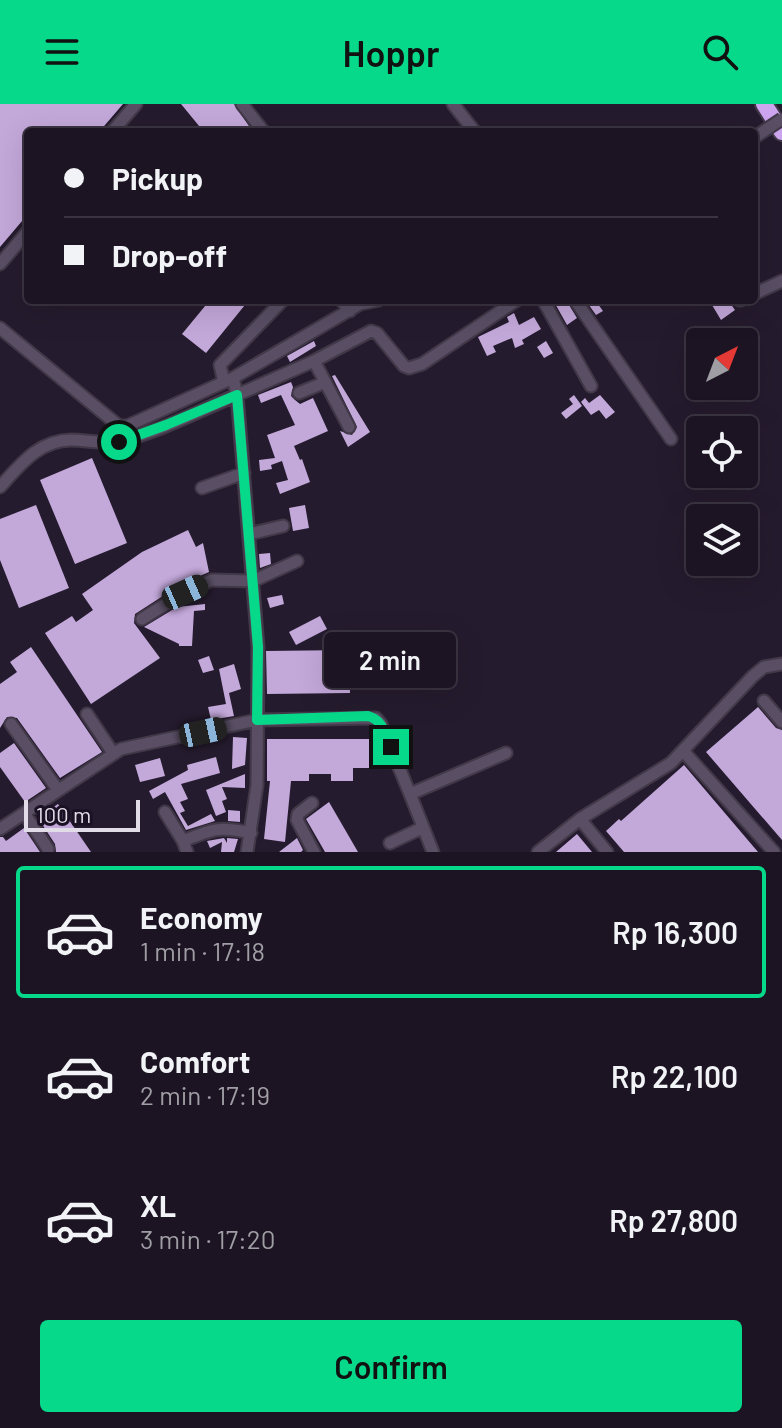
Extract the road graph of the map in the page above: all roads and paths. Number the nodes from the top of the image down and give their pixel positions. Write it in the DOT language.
graph roads {
  1 [pos="136,104"];
  2 [pos="242,104"];
  3 [pos="453,104"];
  4 [pos="764,104"];
  5 [pos="782,119"];
  6 [pos="115,128"];
  7 [pos="261,128"];
  8 [pos="472,128"];
  9 [pos="782,132"];
  10 [pos="758,134"];
  11 [pos="24,236"];
  12 [pos="0,264"];
  13 [pos="782,281"];
  14 [pos="758,292"];
  15 [pos="279,304"];
  16 [pos="511,304"];
  17 [pos="545,304"];
  18 [pos="578,304"];
  19 [pos="358,305"];
  20 [pos="0,328"];
  21 [pos="314,361"];
  22 [pos="229,380"];
  23 [pos="323,383"];
  24 [pos="591,386"];
  25 [pos="299,393"];
  26 [pos="237,395"];
  27 [pos="349,427"];
  28 [pos="671,439"];
  29 [pos="244,473"];
  30 [pos="0,487"];
  31 [pos="202,488"];
  32 [pos="283,526"];
  33 [pos="249,534"];
  34 [pos="297,561"];
  35 [pos="253,581"];
  36 [pos="142,619"];
  37 [pos="782,664"];
  38 [pos="764,701"];
  39 [pos="87,714"];
  40 [pos="257,720"];
  41 [pos="782,722"];
  42 [pos="11,724"];
  43 [pos="684,752"];
  44 [pos="113,753"];
  45 [pos="506,753"];
  46 [pos="58,790"];
  47 [pos="410,794"];
  48 [pos="312,803"];
  49 [pos="165,812"];
  50 [pos="24,813"];
  51 [pos="580,819"];
  52 [pos="422,828"];
  53 [pos="0,829"];
  54 [pos="251,833"];
  55 [pos="390,843"];
  56 [pos="185,846"];
  57 [pos="48,849"];
  58 [pos="247,852"];
  59 [pos="314,852"];
  60 [pos="433,852"];
  61 [pos="538,852"];
  62 [pos="607,852"];
  63 [pos="774,852"];
  1 -- 6 [label="street"];
  2 -- 7 [label="street"];
  3 -- 8 [label="street"];
  4 -- 9 [label="highway"];
  5 -- 10 [label="street, bridge"];
  11 -- 12 [label="street"];
  13 -- 14 [label="street"];
  15 -- 22 [label="street"];
  16 -- 21 [label="street"];
  17 -- 24 [label="street"];
  18 -- 28 [label="street"];
  19 -- 22 [label="street"];
  20 -- 22 [label="street"];
  21 -- 23 [label="street"];
  21 -- 26 [label="street"];
  22 -- 26 [label="street"];
  23 -- 25 [label="street"];
  23 -- 27 [label="street"];
  26 -- 29 [label="street"];
  26 -- 30 [label="street"];
  29 -- 31 [label="street"];
  29 -- 33 [label="street"];
  32 -- 33 [label="street"];
  33 -- 35 [label="street"];
  34 -- 35 [label="street"];
  35 -- 36 [label="street"];
  35 -- 40 [label="street"];
  37 -- 43 [label="street"];
  38 -- 41 [label="street"];
  39 -- 44 [label="street"];
  40 -- 44 [label="street"];
  40 -- 47 [label="street"];
  40 -- 54 [label="street"];
  42 -- 46 [label="street"];
  43 -- 51 [label="street"];
  43 -- 63 [label="street"];
  44 -- 46 [label="street"];
  45 -- 47 [label="street"];
  46 -- 50 [label="street"];
  47 -- 52 [label="street"];
  48 -- 59 [label="street"];
  49 -- 56 [label="street"];
  50 -- 53 [label="street"];
  50 -- 57 [label="street"];
  51 -- 61 [label="street"];
  51 -- 62 [label="street"];
  52 -- 55 [label="street"];
  52 -- 60 [label="street"];
  54 -- 56 [label="street"];
  54 -- 58 [label="street"];
}
